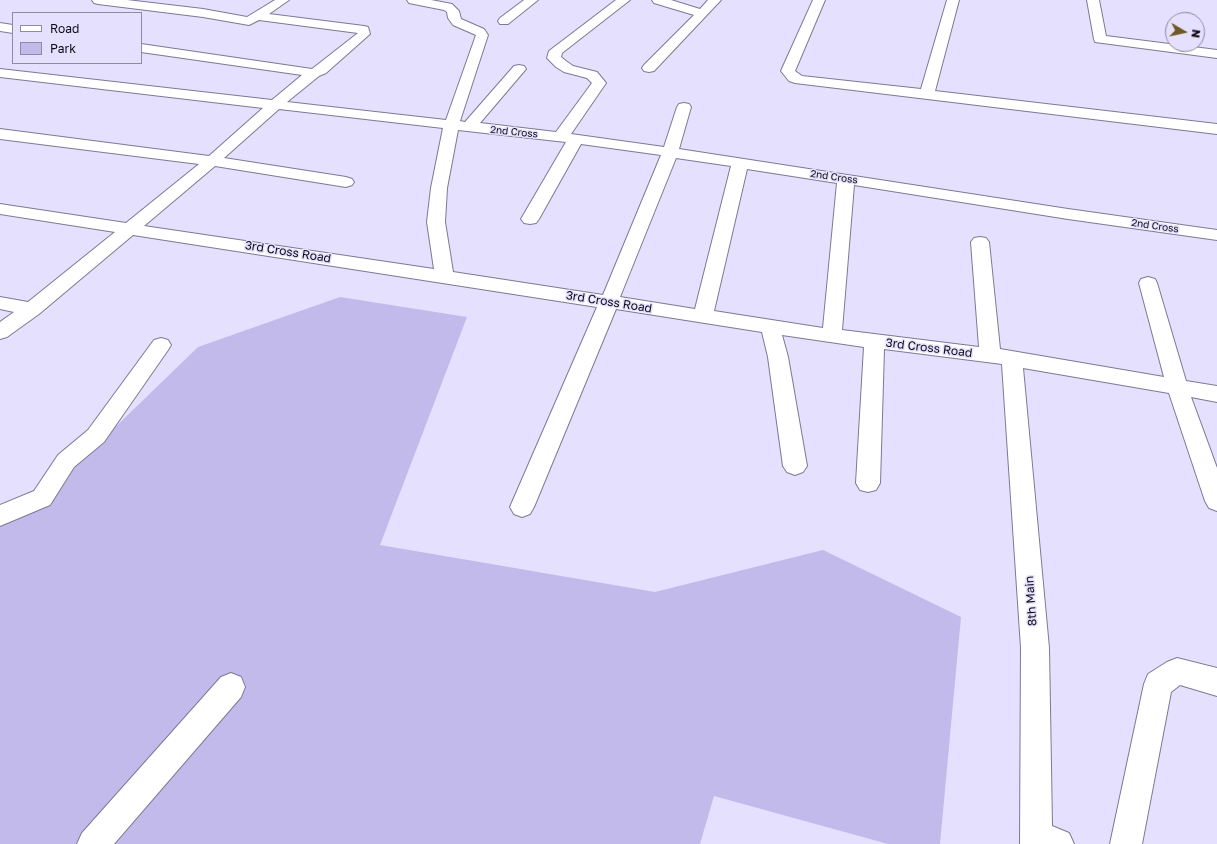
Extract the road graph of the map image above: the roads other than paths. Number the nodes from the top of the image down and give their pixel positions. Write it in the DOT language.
graph roads {
  1 [pos="98,0"];
  2 [pos="413,0"];
  3 [pos="532,0"];
  4 [pos="624,0"];
  5 [pos="658,0"];
  6 [pos="715,0"];
  7 [pos="819,0"];
  8 [pos="953,0"];
  9 [pos="1093,0"];
  10 [pos="262,1"];
  11 [pos="280,2"];
  12 [pos="702,13"];
  13 [pos="258,16"];
  14 [pos="504,21"];
  15 [pos="0,27"];
  16 [pos="12,29"];
  17 [pos="142,48"];
  18 [pos="1217,54"];
  19 [pos="649,68"];
  20 [pos="519,69"];
  21 [pos="0,73"];
  22 [pos="314,73"];
  23 [pos="927,94"];
  24 [pos="274,105"];
  25 [pos="684,107"];
  26 [pos="451,126"];
  27 [pos="468,128"];
  28 [pos="1217,129"];
  29 [pos="0,134"];
  30 [pos="568,139"];
  31 [pos="670,152"];
  32 [pos="212,161"];
  33 [pos="740,164"];
  34 [pos="846,179"];
  35 [pos="346,182"];
  36 [pos="0,209"];
  37 [pos="530,219"];
  38 [pos="129,228"];
  39 [pos="1217,235"];
  40 [pos="980,242"];
  41 [pos="444,276"];
  42 [pos="1148,283"];
  43 [pos="609,302"];
  44 [pos="0,303"];
  45 [pos="32,309"];
  46 [pos="704,316"];
  47 [pos="770,326"];
  48 [pos="0,332"];
  49 [pos="832,336"];
  50 [pos="874,342"];
  51 [pos="161,345"];
  52 [pos="1001,357"];
  53 [pos="1177,387"];
  54 [pos="1217,394"];
  55 [pos="795,466"];
  56 [pos="868,484"];
  57 [pos="1217,501"];
  58 [pos="522,507"];
  59 [pos="0,516"];
  60 [pos="1217,682"];
  61 [pos="231,687"];
  62 [pos="1043,842"];
  63 [pos="93,844"];
  64 [pos="1126,844"];
  1 -- 13 [label="street"];
  2 -- 26 [label="street"];
  3 -- 14 [label="street"];
  4 -- 30 [label="street"];
  5 -- 12 [label="street"];
  6 -- 12 [label="street"];
  7 -- 23 [label="street"];
  8 -- 23 [label="street"];
  9 -- 18 [label="street"];
  10 -- 11 [label="street"];
  11 -- 13 [label="street"];
  12 -- 19 [label="street"];
  13 -- 22 [label="street"];
  15 -- 16 [label="street"];
  17 -- 22 [label="street"];
  20 -- 27 [label="street"];
  21 -- 24 [label="street, 2nd Cross"];
  22 -- 24 [label="street"];
  23 -- 28 [label="street"];
  24 -- 26 [label="street, 2nd Cross"];
  24 -- 32 [label="street"];
  25 -- 31 [label="street"];
  26 -- 27 [label="street, 2nd Cross"];
  26 -- 41 [label="street"];
  27 -- 30 [label="street, 2nd Cross"];
  29 -- 32 [label="street"];
  30 -- 31 [label="street, 2nd Cross"];
  30 -- 37 [label="street"];
  31 -- 33 [label="street, 2nd Cross"];
  31 -- 43 [label="street"];
  32 -- 35 [label="street"];
  32 -- 38 [label="street"];
  33 -- 34 [label="street, 2nd Cross"];
  33 -- 46 [label="street"];
  34 -- 39 [label="street, 2nd Cross"];
  34 -- 49 [label="street"];
  36 -- 38 [label="street, 3rd Cross Road"];
  38 -- 41 [label="street, 3rd Cross Road"];
  38 -- 45 [label="street"];
  40 -- 52 [label="street, 8th Main"];
  41 -- 43 [label="street, 3rd Cross Road"];
  42 -- 53 [label="street"];
  43 -- 46 [label="street, 3rd Cross Road"];
  43 -- 58 [label="street"];
  44 -- 45 [label="street"];
  45 -- 48 [label="street"];
  46 -- 47 [label="street, 3rd Cross Road"];
  47 -- 49 [label="street, 3rd Cross Road"];
  47 -- 55 [label="street"];
  49 -- 50 [label="street, 3rd Cross Road"];
  50 -- 52 [label="street, 3rd Cross Road"];
  50 -- 56 [label="street"];
  51 -- 59 [label="street"];
  52 -- 53 [label="street, 3rd Cross Road"];
  52 -- 62 [label="street, 8th Main"];
  53 -- 54 [label="street, 3rd Cross Road"];
  53 -- 57 [label="street"];
  60 -- 64 [label="street"];
  61 -- 63 [label="street"];
}
